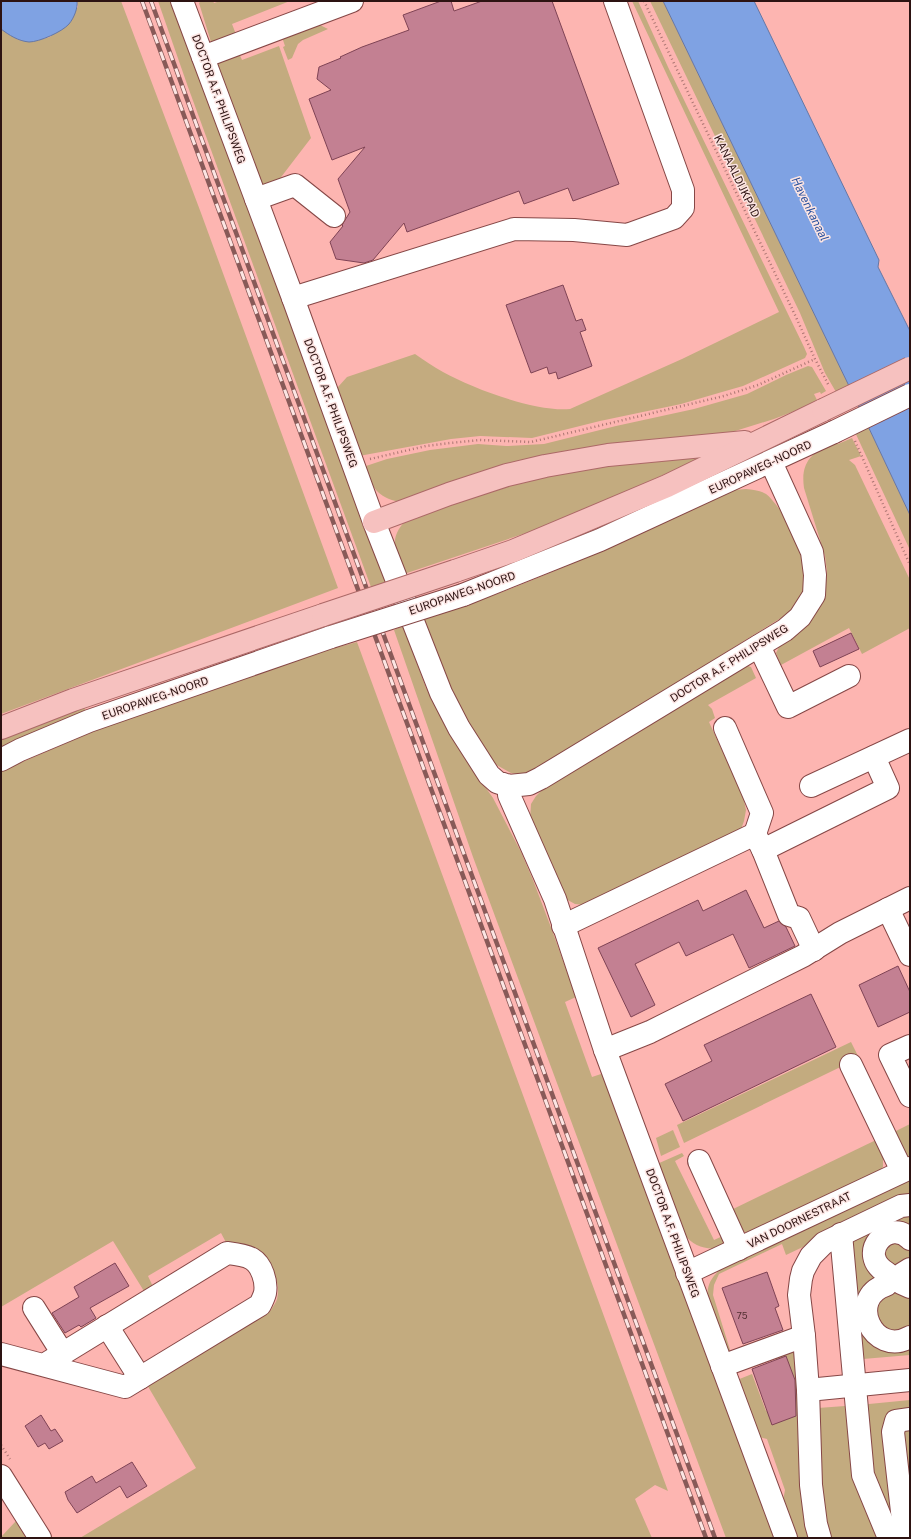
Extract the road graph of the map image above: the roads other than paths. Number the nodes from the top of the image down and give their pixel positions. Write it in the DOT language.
graph roads {
  1 [pos="182,1"];
  2 [pos="352,1"];
  3 [pos="615,1"];
  4 [pos="203,57"];
  5 [pos="256,199"];
  6 [pos="334,216"];
  7 [pos="294,298"];
  8 [pos="910,368"];
  9 [pos="910,395"];
  10 [pos="760,440"];
  11 [pos="771,462"];
  12 [pos="374,522"];
  13 [pos="759,646"];
  14 [pos="849,676"];
  15 [pos="1,728"];
  16 [pos="725,728"];
  17 [pos="910,740"];
  18 [pos="874,757"];
  19 [pos="1,760"];
  20 [pos="509,786"];
  21 [pos="811,786"];
  22 [pos="759,842"];
  23 [pos="910,898"];
  24 [pos="888,909"];
  25 [pos="563,926"];
  26 [pos="814,950"];
  27 [pos="910,955"];
  28 [pos="910,1046"];
  29 [pos="605,1050"];
  30 [pos="851,1065"];
  31 [pos="910,1096"];
  32 [pos="699,1161"];
  33 [pos="906,1169"];
  34 [pos="910,1205"];
  35 [pos="841,1234"];
  36 [pos="910,1239"];
  37 [pos="739,1249"];
  38 [pos="687,1273"];
  39 [pos="899,1278"];
  40 [pos="34,1308"];
  41 [pos="857,1311"];
  42 [pos="107,1326"];
  43 [pos="804,1336"];
  44 [pos="910,1337"];
  45 [pos="1,1354"];
  46 [pos="62,1354"];
  47 [pos="44,1365"];
  48 [pos="722,1366"];
  49 [pos="140,1378"];
  50 [pos="910,1380"];
  51 [pos="855,1386"];
  52 [pos="808,1390"];
  53 [pos="910,1419"];
  54 [pos="1,1476"];
  55 [pos="40,1538"];
  56 [pos="786,1538"];
  57 [pos="820,1538"];
  58 [pos="889,1538"];
  59 [pos="905,1538"];
  1 -- 4 [label="street, DOCTOR A.F. PHILIPSWEG"];
  2 -- 4 [label="street"];
  3 -- 7 [label="street"];
  4 -- 5 [label="street, DOCTOR A.F. PHILIPSWEG"];
  5 -- 6 [label="street"];
  5 -- 7 [label="street, DOCTOR A.F. PHILIPSWEG"];
  7 -- 12 [label="street, DOCTOR A.F. PHILIPSWEG"];
  8 -- 10 [label="main road, EUROPAWEG-NOORD, bridge"];
  9 -- 11 [label="street, EUROPAWEG-NOORD, bridge"];
  10 -- 12 [label="main road"];
  10 -- 15 [label="main road, EUROPAWEG-NOORD, bridge"];
  11 -- 13 [label="street, DOCTOR A.F. PHILIPSWEG"];
  11 -- 19 [label="street, EUROPAWEG-NOORD, bridge"];
  12 -- 20 [label="street, DOCTOR A.F. PHILIPSWEG"];
  13 -- 14 [label="street"];
  13 -- 20 [label="street, DOCTOR A.F. PHILIPSWEG"];
  16 -- 22 [label="street"];
  17 -- 18 [label="street"];
  18 -- 21 [label="street"];
  18 -- 22 [label="street"];
  20 -- 25 [label="street, DOCTOR A.F. PHILIPSWEG"];
  22 -- 25 [label="street"];
  22 -- 26 [label="street"];
  23 -- 24 [label="street"];
  24 -- 26 [label="street"];
  24 -- 27 [label="street"];
  25 -- 29 [label="street, DOCTOR A.F. PHILIPSWEG"];
  26 -- 29 [label="street"];
  28 -- 31 [label="street"];
  29 -- 38 [label="street, DOCTOR A.F. PHILIPSWEG"];
  30 -- 33 [label="street"];
  32 -- 37 [label="street"];
  33 -- 37 [label="street, VAN DOORNESTRAAT"];
  34 -- 35 [label="street"];
  35 -- 41 [label="street"];
  35 -- 43 [label="street"];
  36 -- 39 [label="street"];
  37 -- 38 [label="street, VAN DOORNESTRAAT"];
  38 -- 48 [label="street, DOCTOR A.F. PHILIPSWEG"];
  39 -- 41 [label="street"];
  40 -- 46 [label="street"];
  41 -- 44 [label="street"];
  41 -- 51 [label="street"];
  42 -- 46 [label="street"];
  42 -- 49 [label="street"];
  42 -- 49 [label="street"];
  43 -- 48 [label="street"];
  43 -- 52 [label="street"];
  45 -- 47 [label="street"];
  46 -- 47 [label="street"];
  47 -- 49 [label="street"];
  48 -- 56 [label="street, DOCTOR A.F. PHILIPSWEG"];
  50 -- 51 [label="street"];
  51 -- 52 [label="street"];
  51 -- 58 [label="street"];
  52 -- 57 [label="street"];
  53 -- 59 [label="street"];
  54 -- 55 [label="street"];
}
